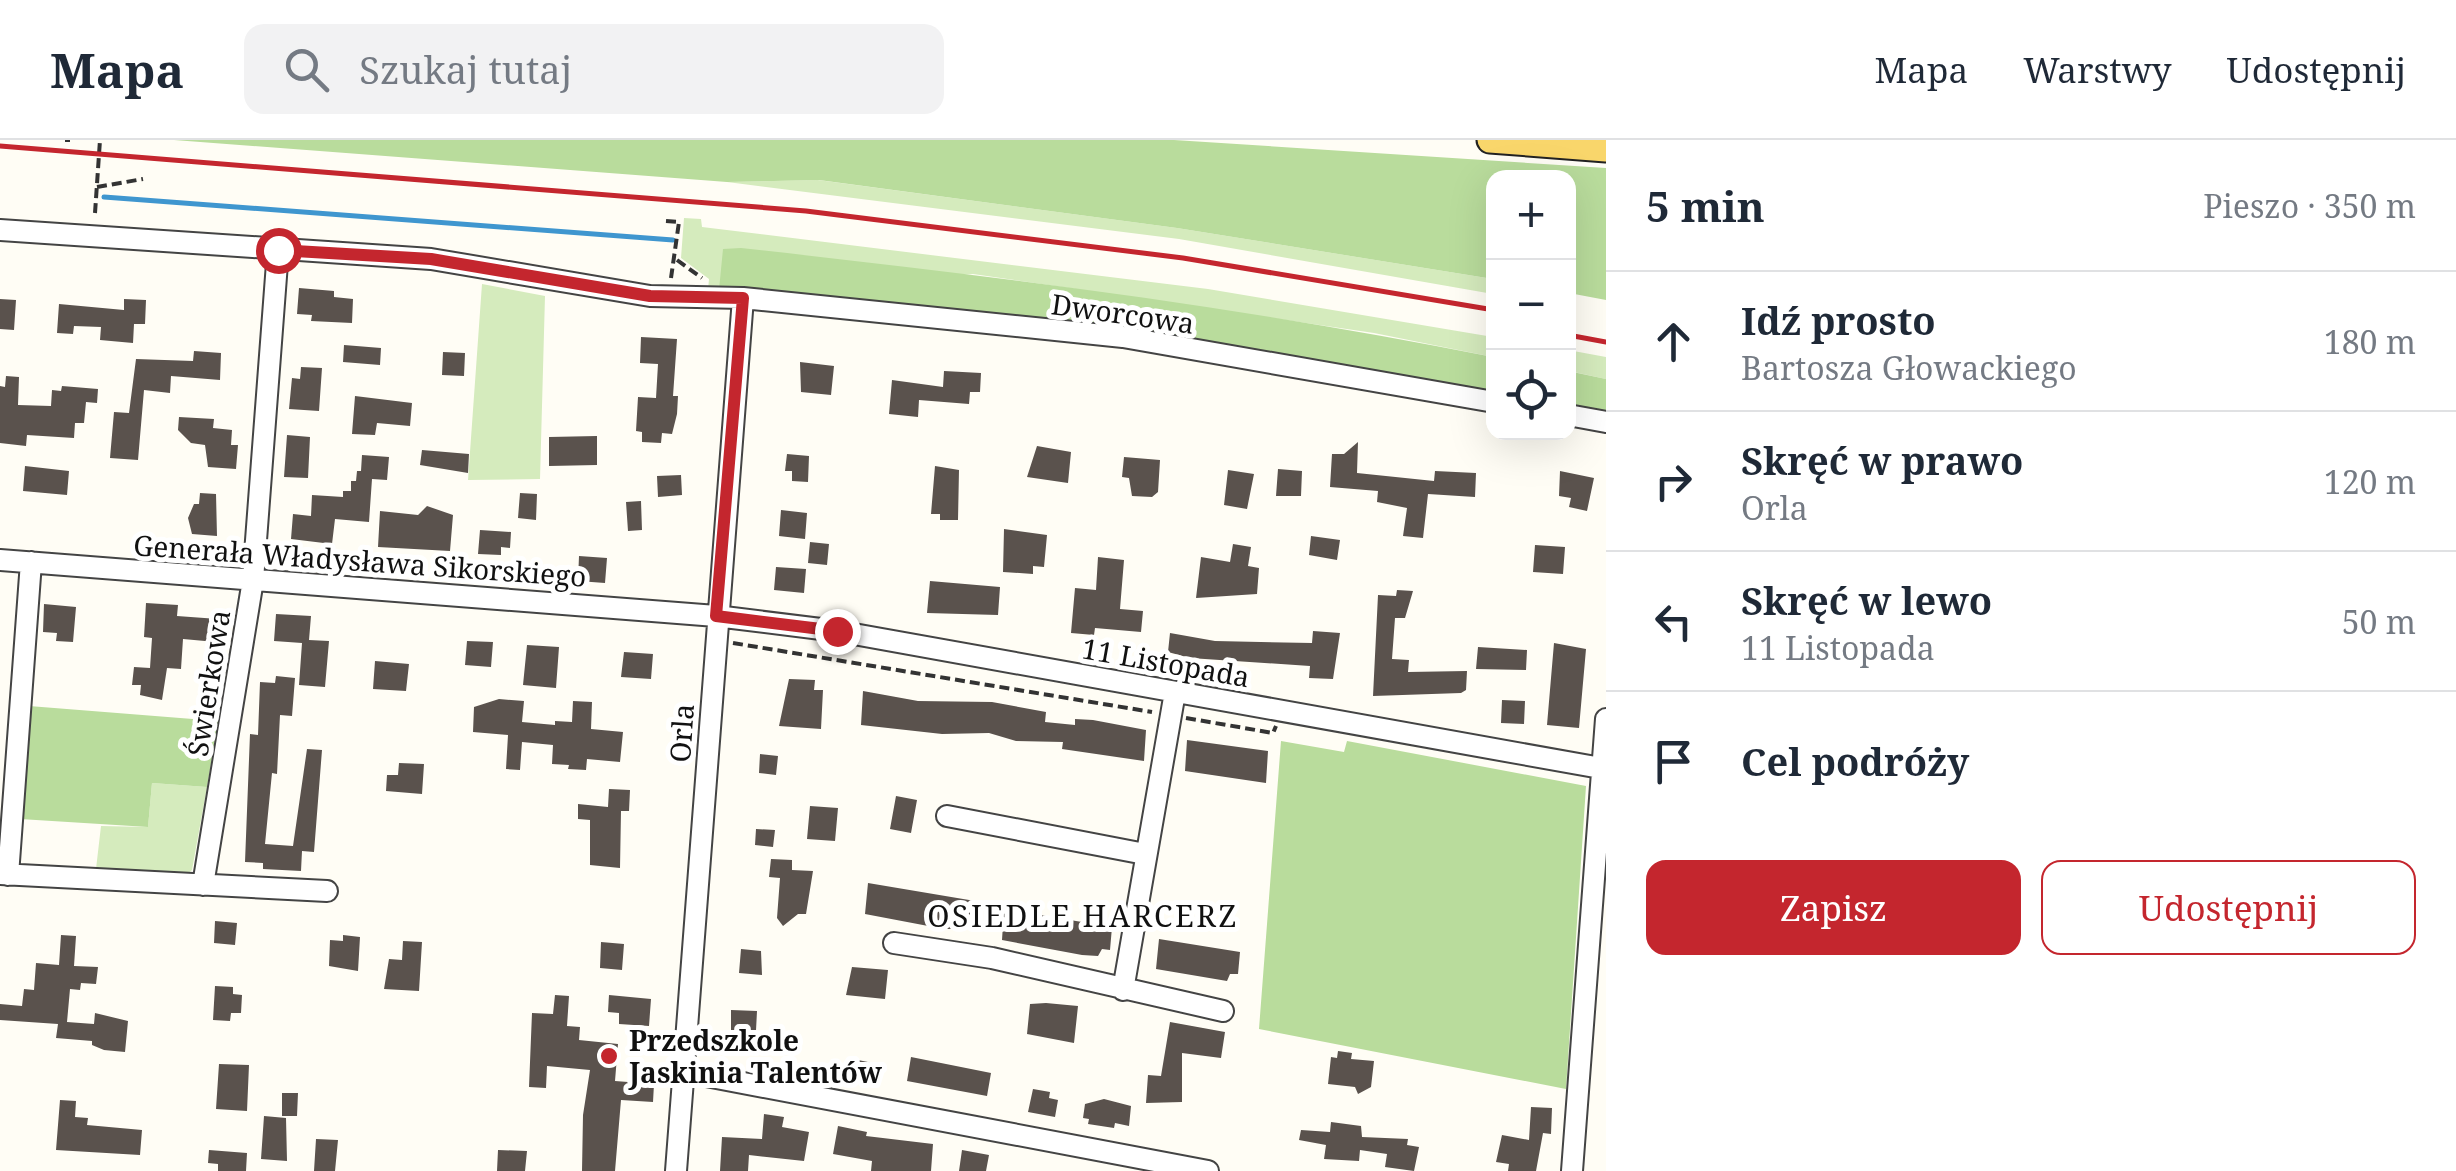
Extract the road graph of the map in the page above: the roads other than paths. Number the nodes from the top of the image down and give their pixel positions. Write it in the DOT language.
graph roads {
  1 [pos="1490,140"];
  2 [pos="1606,149"];
  3 [pos="0,230"];
  4 [pos="278,250"];
  5 [pos="743,298"];
  6 [pos="1486,401"];
  7 [pos="1576,416"];
  8 [pos="1606,422"];
  9 [pos="0,560"];
  10 [pos="31,562"];
  11 [pos="252,580"];
  12 [pos="716,616"];
  13 [pos="1175,692"];
  14 [pos="1606,719"];
  15 [pos="1605,768"];
  16 [pos="947,816"];
  17 [pos="1145,854"];
  18 [pos="4,875"];
  19 [pos="203,884"];
  20 [pos="327,891"];
  21 [pos="894,943"];
  22 [pos="1124,990"];
  23 [pos="1223,1012"];
  24 [pos="686,1072"];
  25 [pos="676,1171"];
  26 [pos="1208,1171"];
  27 [pos="1572,1171"];
  1 -- 2 [label="main road"];
  3 -- 4 [label="street, Dworcowa"];
  4 -- 5 [label="street, Dworcowa"];
  4 -- 11 [label="street, Świerkowa"];
  5 -- 6 [label="street, Dworcowa"];
  5 -- 12 [label="street, Orla"];
  7 -- 8 [label="street"];
  9 -- 10 [label="street, Generała Władysława Sikorskiego"];
  10 -- 11 [label="street, Generała Władysława Sikorskiego"];
  10 -- 18 [label="street"];
  11 -- 12 [label="street, Generała Władysława Sikorskiego"];
  11 -- 19 [label="street, Świerkowa"];
  12 -- 13 [label="street, 11 Listopada"];
  12 -- 24 [label="street, Orla"];
  13 -- 15 [label="street, 11 Listopada"];
  13 -- 17 [label="street"];
  14 -- 15 [label="street"];
  15 -- 27 [label="street"];
  16 -- 17 [label="street"];
  17 -- 22 [label="street"];
  18 -- 19 [label="street"];
  19 -- 20 [label="street"];
  21 -- 22 [label="street"];
  22 -- 23 [label="street"];
  24 -- 25 [label="street, Orla"];
  24 -- 26 [label="street"];
}
